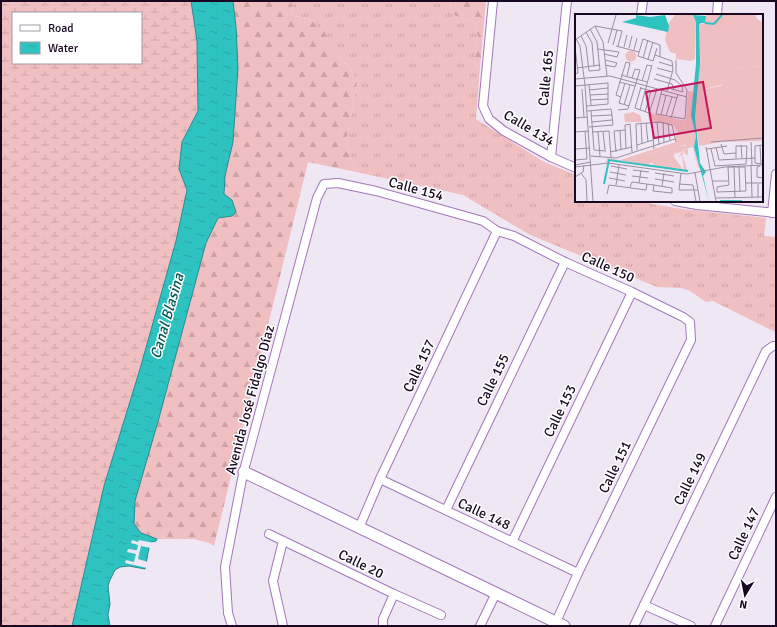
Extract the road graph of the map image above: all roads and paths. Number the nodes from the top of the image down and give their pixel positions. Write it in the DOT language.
graph roads {
  1 [pos="493,1"];
  2 [pos="567,1"];
  3 [pos="643,1"];
  4 [pos="718,1"];
  5 [pos="641,14"];
  6 [pos="717,14"];
  7 [pos="551,157"];
  8 [pos="575,168"];
  9 [pos="776,174"];
  10 [pos="324,184"];
  11 [pos="686,202"];
  12 [pos="698,203"];
  13 [pos="774,213"];
  14 [pos="497,231"];
  15 [pos="564,262"];
  16 [pos="632,292"];
  17 [pos="690,322"];
  18 [pos="775,346"];
  19 [pos="244,472"];
  20 [pos="380,479"];
  21 [pos="776,497"];
  22 [pos="446,510"];
  23 [pos="359,528"];
  24 [pos="269,534"];
  25 [pos="283,540"];
  26 [pos="512,542"];
  27 [pos="578,573"];
  28 [pos="496,593"];
  29 [pos="394,594"];
  30 [pos="644,605"];
  31 [pos="441,615"];
  32 [pos="560,624"];
  33 [pos="232,626"];
  34 [pos="283,626"];
  35 [pos="383,626"];
  36 [pos="480,626"];
  37 [pos="634,626"];
  38 [pos="691,626"];
  39 [pos="715,626"];
  1 -- 7 [label="street, Calle 134"];
  2 -- 7 [label="street, Calle 165"];
  3 -- 5 [label="street"];
  4 -- 6 [label="street"];
  7 -- 8 [label="street, Calle 134"];
  9 -- 13 [label="street"];
  10 -- 14 [label="street, Calle 154"];
  10 -- 19 [label="street, Avenida José Fidalgo Díaz"];
  11 -- 12 [label="street"];
  12 -- 13 [label="street"];
  14 -- 15 [label="street, Calle 150"];
  14 -- 20 [label="street, Calle 157"];
  15 -- 16 [label="street, Calle 150"];
  15 -- 22 [label="street, Calle 155"];
  16 -- 17 [label="street, Calle 150"];
  16 -- 26 [label="street, Calle 153"];
  17 -- 27 [label="street, Calle 151"];
  18 -- 30 [label="street, Calle 149"];
  19 -- 23 [label="street"];
  19 -- 33 [label="street, Avenida José Fidalgo Díaz"];
  20 -- 22 [label="street, Calle 148"];
  20 -- 23 [label="street, Calle 157"];
  21 -- 39 [label="street, Calle 147"];
  22 -- 26 [label="street, Calle 148"];
  23 -- 28 [label="street"];
  24 -- 25 [label="street, Calle 20"];
  25 -- 29 [label="street, Calle 20"];
  25 -- 34 [label="street"];
  26 -- 27 [label="street, Calle 148"];
  27 -- 32 [label="street, Calle 151"];
  28 -- 32 [label="street"];
  28 -- 36 [label="street"];
  29 -- 31 [label="street, Calle 20"];
  29 -- 35 [label="street"];
  30 -- 37 [label="street, Calle 149"];
  30 -- 38 [label="street"];
}
